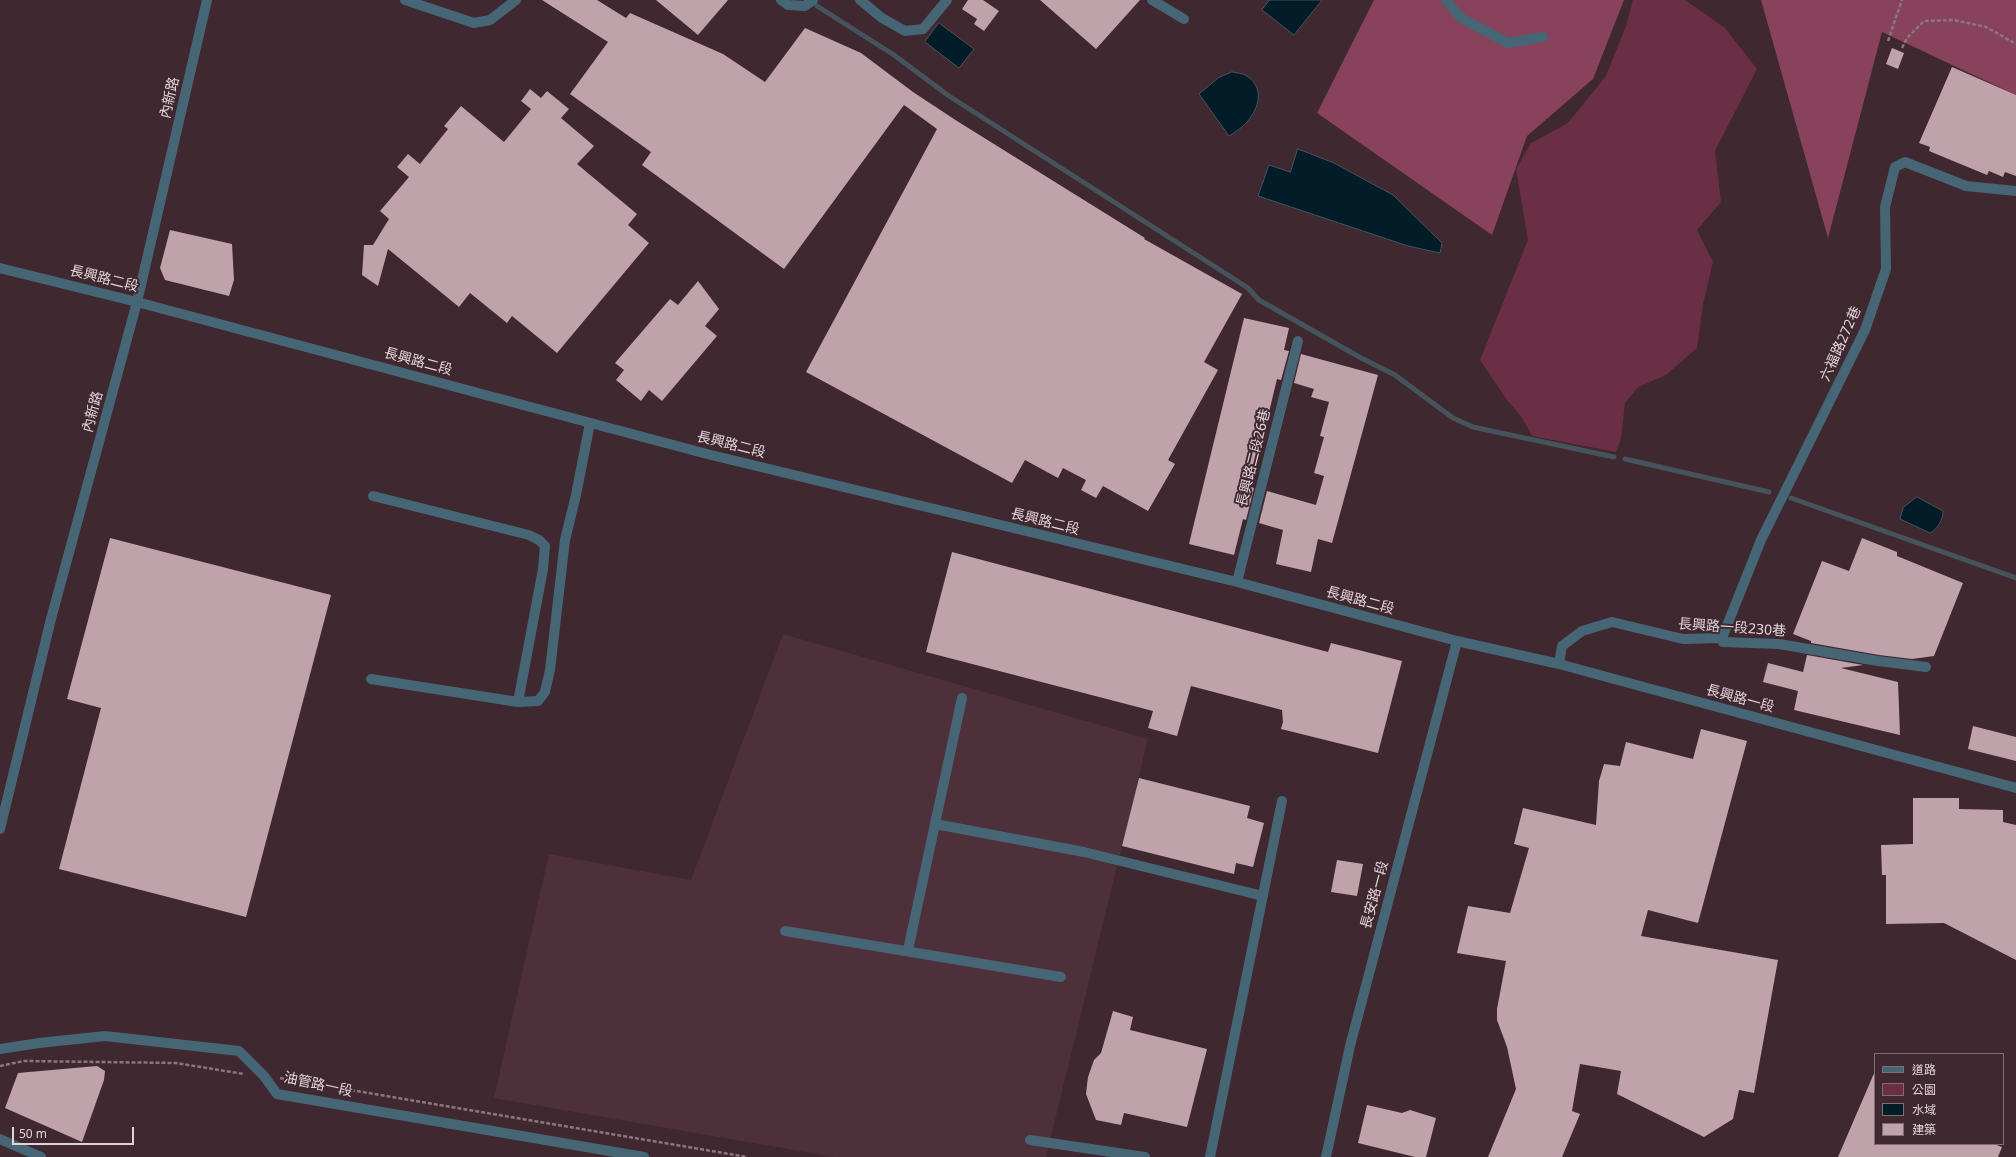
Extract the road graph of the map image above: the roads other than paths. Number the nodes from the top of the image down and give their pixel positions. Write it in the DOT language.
graph roads {
  1 [pos="206,0"];
  2 [pos="405,0"];
  3 [pos="516,0"];
  4 [pos="781,0"];
  5 [pos="813,0"];
  6 [pos="860,0"];
  7 [pos="947,0"];
  8 [pos="1152,0"];
  9 [pos="1446,0"];
  10 [pos="1184,19"];
  11 [pos="1543,37"];
  12 [pos="2016,191"];
  13 [pos="0,268"];
  14 [pos="137,302"];
  15 [pos="1298,341"];
  16 [pos="590,423"];
  17 [pos="373,496"];
  18 [pos="1237,582"];
  19 [pos="1722,638"];
  20 [pos="1457,641"];
  21 [pos="1559,664"];
  22 [pos="1926,666"];
  23 [pos="371,679"];
  24 [pos="962,698"];
  25 [pos="518,702"];
  26 [pos="2016,788"];
  27 [pos="1282,801"];
  28 [pos="935,824"];
  29 [pos="0,830"];
  30 [pos="1263,896"];
  31 [pos="785,931"];
  32 [pos="908,950"];
  33 [pos="1061,977"];
  34 [pos="0,1049"];
  35 [pos="0,1139"];
  36 [pos="1030,1140"];
  37 [pos="41,1157"];
  38 [pos="644,1157"];
  39 [pos="1145,1157"];
  40 [pos="1210,1157"];
  41 [pos="1326,1157"];
  1 -- 14 [label="street, 內新路"];
  2 -- 3 [label="street"];
  4 -- 5 [label="street"];
  6 -- 7 [label="street"];
  8 -- 10 [label="street"];
  9 -- 11 [label="street"];
  12 -- 19 [label="street, 六福路272巷"];
  13 -- 14 [label="street, 長興路二段"];
  14 -- 16 [label="street, 長興路二段"];
  14 -- 29 [label="street, 內新路"];
  15 -- 18 [label="street, 長興路二段26巷"];
  16 -- 18 [label="street, 長興路二段"];
  16 -- 25 [label="street"];
  17 -- 25 [label="street"];
  18 -- 20 [label="street, 長興路二段"];
  19 -- 21 [label="street, 長興路一段230巷"];
  19 -- 22 [label="street, 長興路一段230巷"];
  20 -- 21 [label="street, 長興路一段"];
  20 -- 41 [label="street, 長安路一段"];
  21 -- 26 [label="street, 長興路一段"];
  23 -- 25 [label="street"];
  24 -- 28 [label="street"];
  27 -- 30 [label="street"];
  28 -- 30 [label="street"];
  28 -- 32 [label="street"];
  30 -- 40 [label="street"];
  31 -- 32 [label="street"];
  32 -- 33 [label="street"];
  34 -- 38 [label="street, 油管路一段"];
  35 -- 37 [label="street"];
  36 -- 39 [label="street"];
}
